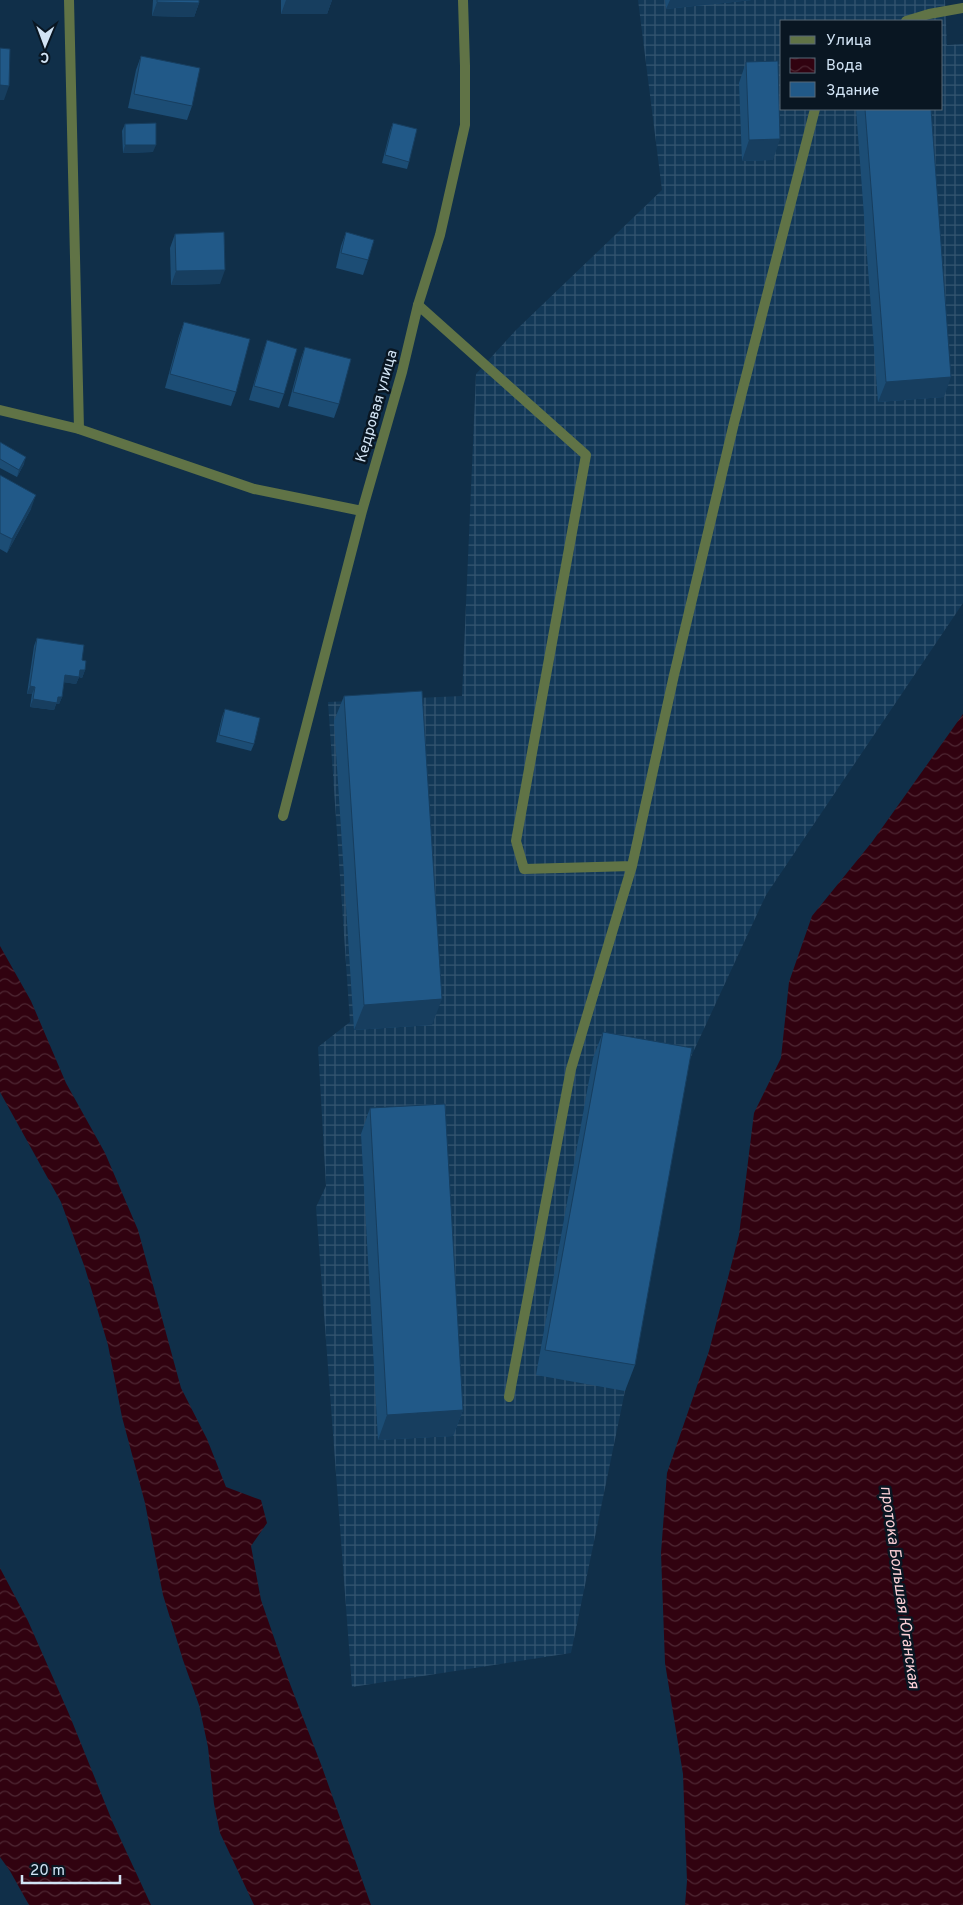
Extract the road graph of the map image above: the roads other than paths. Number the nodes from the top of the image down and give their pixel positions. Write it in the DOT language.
graph roads {
  1 [pos="68,0"];
  2 [pos="463,0"];
  3 [pos="963,8"];
  4 [pos="909,20"];
  5 [pos="815,110"];
  6 [pos="418,305"];
  7 [pos="0,410"];
  8 [pos="79,429"];
  9 [pos="362,511"];
  10 [pos="283,816"];
  11 [pos="632,866"];
  12 [pos="509,1397"];
  1 -- 8 [label="street"];
  2 -- 6 [label="street, Кедровая улица"];
  3 -- 4 [label="street"];
  5 -- 11 [label="street"];
  6 -- 9 [label="street, Кедровая улица"];
  6 -- 11 [label="street"];
  7 -- 8 [label="street"];
  8 -- 9 [label="street"];
  9 -- 10 [label="street, Кедровая улица"];
  11 -- 12 [label="street"];
}
